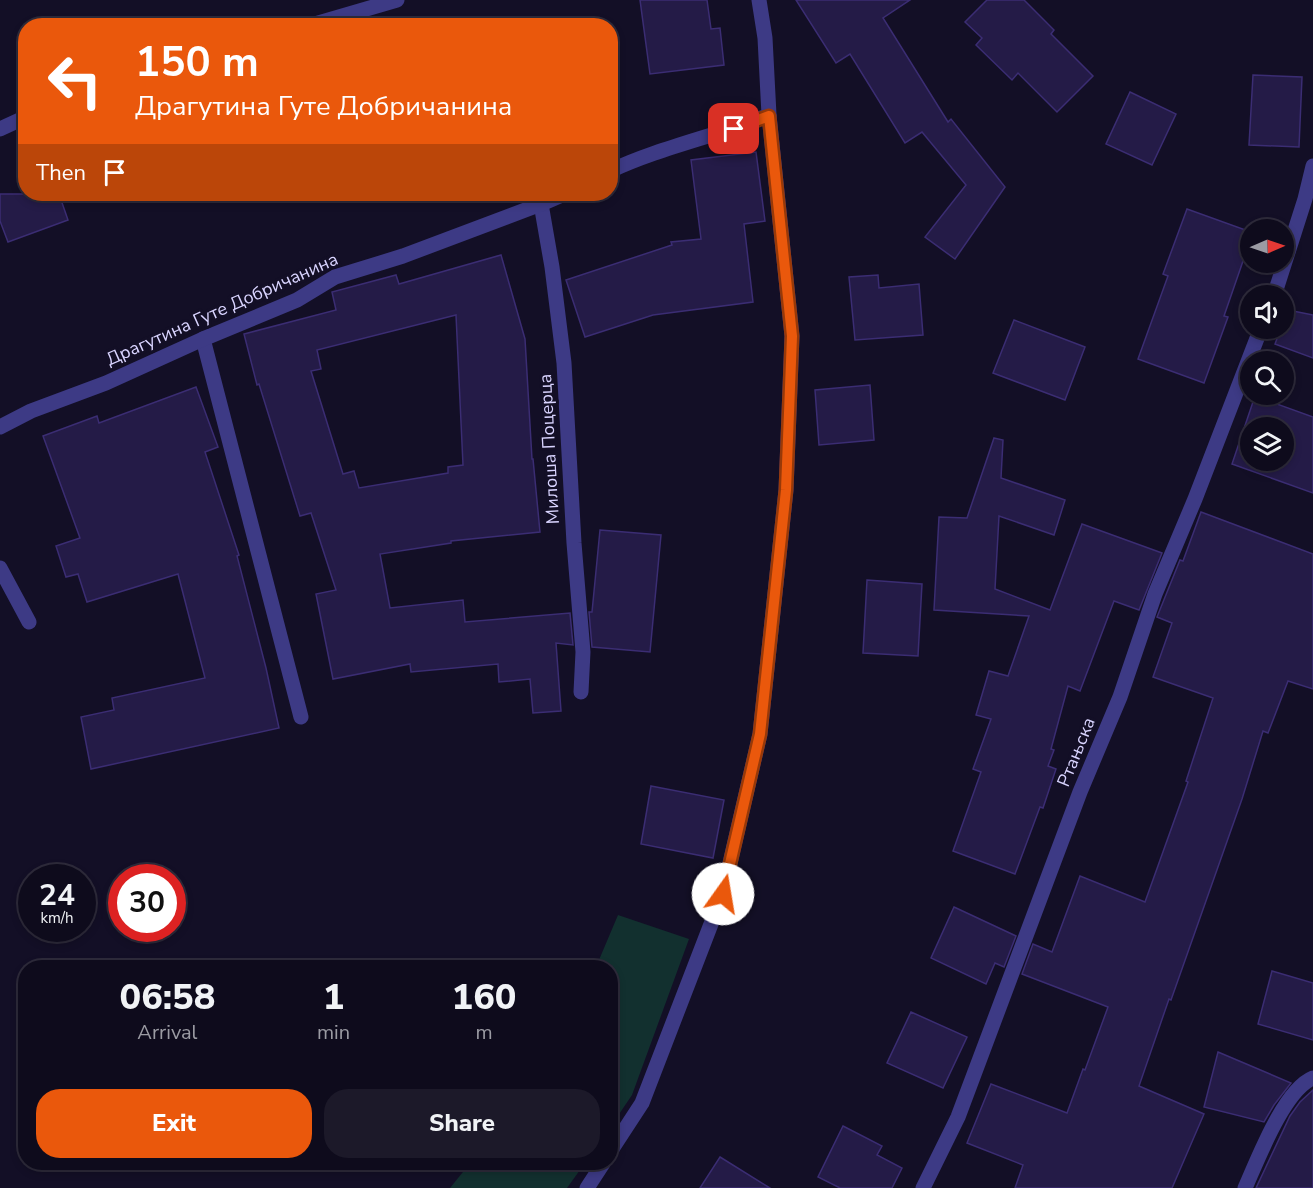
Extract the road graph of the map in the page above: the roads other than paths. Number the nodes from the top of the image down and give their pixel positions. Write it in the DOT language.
graph roads {
  1 [pos="397,0"];
  2 [pos="759,0"];
  3 [pos="335,18"];
  4 [pos="769,116"];
  5 [pos="18,121"];
  6 [pos="0,129"];
  7 [pos="1313,166"];
  8 [pos="618,167"];
  9 [pos="548,201"];
  10 [pos="541,204"];
  11 [pos="1278,285"];
  12 [pos="203,339"];
  13 [pos="1257,339"];
  14 [pos="0,427"];
  15 [pos="0,568"];
  16 [pos="29,622"];
  17 [pos="581,692"];
  18 [pos="302,717"];
  19 [pos="1313,1078"];
  20 [pos="618,1140"];
  21 [pos="599,1170"];
  22 [pos="587,1188"];
  23 [pos="923,1188"];
  24 [pos="1245,1188"];
  1 -- 3 [label="street"];
  2 -- 4 [label="street"];
  4 -- 8 [label="street"];
  4 -- 20 [label="street"];
  5 -- 6 [label="street"];
  7 -- 11 [label="street"];
  9 -- 10 [label="street, Драгутина Гуте Добричанина"];
  10 -- 12 [label="street, Драгутина Гуте Добричанина"];
  10 -- 17 [label="street, Милоша Поцерца"];
  12 -- 14 [label="street, Драгутина Гуте Добричанина"];
  12 -- 18 [label="street"];
  13 -- 23 [label="street, Ртањска"];
  15 -- 16 [label="street"];
  19 -- 24 [label="street"];
  21 -- 22 [label="street"];
}
